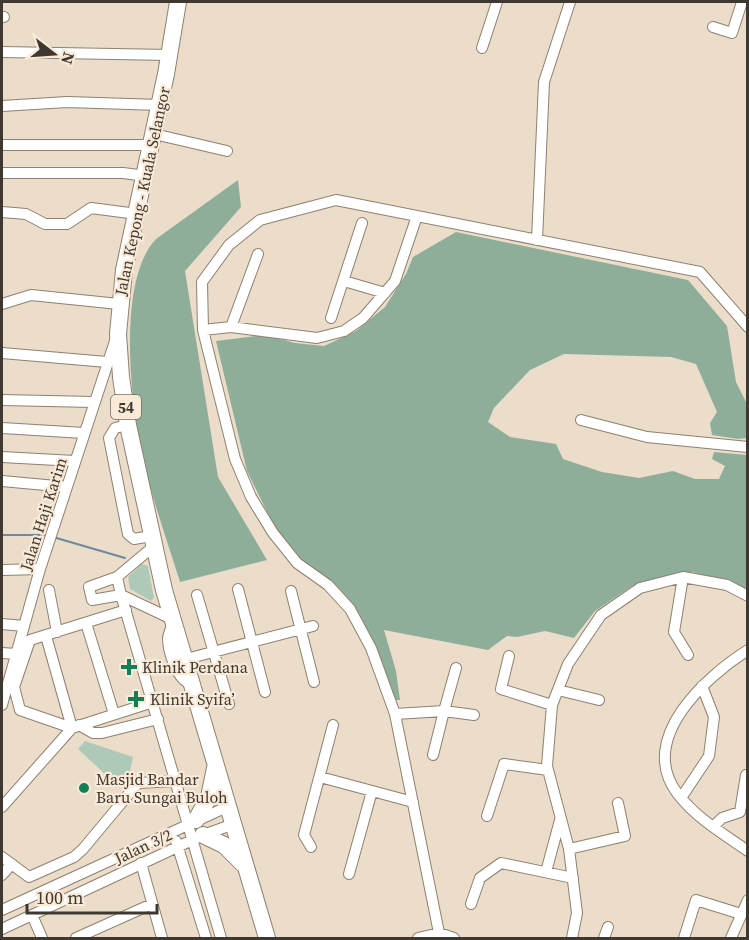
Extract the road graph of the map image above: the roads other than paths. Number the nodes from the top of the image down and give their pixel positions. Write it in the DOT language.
graph roads {
  1 [pos="178,2"];
  2 [pos="497,2"];
  3 [pos="570,2"];
  4 [pos="742,2"];
  5 [pos="713,27"];
  6 [pos="482,48"];
  7 [pos="2,52"];
  8 [pos="170,55"];
  9 [pos="160,105"];
  10 [pos="2,106"];
  11 [pos="153,139"];
  12 [pos="2,145"];
  13 [pos="227,151"];
  14 [pos="2,173"];
  15 [pos="146,176"];
  16 [pos="2,212"];
  17 [pos="137,214"];
  18 [pos="417,216"];
  19 [pos="362,223"];
  20 [pos="537,240"];
  21 [pos="258,254"];
  22 [pos="344,281"];
  23 [pos="385,293"];
  24 [pos="2,304"];
  25 [pos="119,304"];
  26 [pos="332,318"];
  27 [pos="231,327"];
  28 [pos="747,327"];
  29 [pos="203,330"];
  30 [pos="118,334"];
  31 [pos="2,353"];
  32 [pos="107,362"];
  33 [pos="2,400"];
  34 [pos="94,402"];
  35 [pos="580,420"];
  36 [pos="2,428"];
  37 [pos="84,433"];
  38 [pos="747,447"];
  39 [pos="2,457"];
  40 [pos="75,461"];
  41 [pos="2,481"];
  42 [pos="41,485"];
  43 [pos="2,487"];
  44 [pos="67,487"];
  45 [pos="153,541"];
  46 [pos="40,569"];
  47 [pos="2,570"];
  48 [pos="117,577"];
  49 [pos="683,577"];
  50 [pos="238,589"];
  51 [pos="49,590"];
  52 [pos="291,591"];
  53 [pos="121,595"];
  54 [pos="197,595"];
  55 [pos="747,596"];
  56 [pos="126,610"];
  57 [pos="174,620"];
  58 [pos="86,623"];
  59 [pos="2,624"];
  60 [pos="24,626"];
  61 [pos="314,626"];
  62 [pos="301,629"];
  63 [pos="57,632"];
  64 [pos="46,636"];
  65 [pos="252,642"];
  66 [pos="747,650"];
  67 [pos="214,652"];
  68 [pos="2,653"];
  69 [pos="16,654"];
  70 [pos="688,655"];
  71 [pos="508,656"];
  72 [pos="186,659"];
  73 [pos="456,668"];
  74 [pos="314,682"];
  75 [pos="194,685"];
  76 [pos="702,686"];
  77 [pos="558,690"];
  78 [pos="265,692"];
  79 [pos="598,700"];
  80 [pos="153,702"];
  81 [pos="229,704"];
  82 [pos="2,705"];
  83 [pos="552,705"];
  84 [pos="444,711"];
  85 [pos="114,714"];
  86 [pos="395,714"];
  87 [pos="474,715"];
  88 [pos="158,719"];
  89 [pos="333,725"];
  90 [pos="75,726"];
  91 [pos="433,755"];
  92 [pos="215,758"];
  93 [pos="548,770"];
  94 [pos="746,775"];
  95 [pos="320,777"];
  96 [pos="176,781"];
  97 [pos="372,791"];
  98 [pos="681,798"];
  99 [pos="413,802"];
  100 [pos="618,803"];
  101 [pos="229,806"];
  102 [pos="2,807"];
  103 [pos="487,816"];
  104 [pos="561,816"];
  105 [pos="234,824"];
  106 [pos="713,827"];
  107 [pos="195,829"];
  108 [pos="173,831"];
  109 [pos="178,846"];
  110 [pos="311,847"];
  111 [pos="569,849"];
  112 [pos="747,851"];
  113 [pos="2,857"];
  114 [pos="74,857"];
  115 [pos="141,863"];
  116 [pos="12,864"];
  117 [pos="247,870"];
  118 [pos="546,872"];
  119 [pos="79,873"];
  120 [pos="349,874"];
  121 [pos="2,875"];
  122 [pos="573,878"];
  123 [pos="49,887"];
  124 [pos="747,900"];
  125 [pos="56,903"];
  126 [pos="152,904"];
  127 [pos="471,904"];
  128 [pos="2,910"];
  129 [pos="741,914"];
  130 [pos="32,915"];
  131 [pos="608,927"];
  132 [pos="2,929"];
  133 [pos="439,933"];
  134 [pos="42,939"];
  135 [pos="76,939"];
  136 [pos="162,939"];
  137 [pos="206,939"];
  138 [pos="221,939"];
  139 [pos="267,939"];
  140 [pos="418,939"];
  141 [pos="454,939"];
  142 [pos="572,939"];
  143 [pos="604,939"];
  144 [pos="684,939"];
  145 [pos="731,939"];
  1 -- 8 [label="highway, Jalan Kepong - Kuala Selangor / 54"];
  2 -- 6 [label="street"];
  3 -- 20 [label="street"];
  4 -- 5 [label="street"];
  7 -- 8 [label="street"];
  8 -- 9 [label="highway, Jalan Kepong - Kuala Selangor / 54"];
  9 -- 10 [label="street"];
  9 -- 11 [label="highway, Jalan Kepong - Kuala Selangor / 54"];
  11 -- 12 [label="street"];
  11 -- 13 [label="street"];
  11 -- 15 [label="highway, Jalan Kepong - Kuala Selangor / 54"];
  14 -- 15 [label="street"];
  15 -- 17 [label="highway, Jalan Kepong - Kuala Selangor / 54"];
  16 -- 17 [label="street"];
  17 -- 25 [label="highway, Jalan Kepong - Kuala Selangor / 54"];
  18 -- 20 [label="street"];
  18 -- 23 [label="street"];
  18 -- 29 [label="street"];
  19 -- 22 [label="street"];
  20 -- 28 [label="street"];
  21 -- 27 [label="street"];
  22 -- 23 [label="street"];
  22 -- 26 [label="street"];
  23 -- 27 [label="street"];
  24 -- 25 [label="street"];
  25 -- 30 [label="highway, Jalan Kepong - Kuala Selangor / 54"];
  27 -- 29 [label="street"];
  29 -- 86 [label="street"];
  30 -- 32 [label="street, Jalan Haji Karim"];
  30 -- 45 [label="highway, Jalan Kepong - Kuala Selangor / 54"];
  31 -- 32 [label="street"];
  32 -- 34 [label="street, Jalan Haji Karim"];
  33 -- 34 [label="street"];
  34 -- 37 [label="street, Jalan Haji Karim"];
  35 -- 38 [label="street"];
  36 -- 37 [label="street"];
  37 -- 40 [label="street, Jalan Haji Karim"];
  39 -- 40 [label="street"];
  40 -- 44 [label="street, Jalan Haji Karim"];
  41 -- 42 [label="street"];
  42 -- 43 [label="street"];
  42 -- 44 [label="street"];
  44 -- 46 [label="street, Jalan Haji Karim"];
  45 -- 48 [label="street"];
  45 -- 57 [label="highway, Jalan Kepong - Kuala Selangor / 54"];
  46 -- 47 [label="street"];
  46 -- 60 [label="street, Jalan Haji Karim"];
  48 -- 53 [label="street"];
  48 -- 53 [label="street"];
  49 -- 55 [label="street"];
  49 -- 70 [label="street"];
  49 -- 77 [label="street"];
  50 -- 65 [label="street"];
  51 -- 63 [label="street"];
  52 -- 62 [label="street"];
  53 -- 56 [label="street"];
  53 -- 57 [label="street"];
  54 -- 67 [label="street"];
  56 -- 58 [label="street"];
  56 -- 80 [label="street"];
  57 -- 72 [label="highway, Jalan Kepong - Kuala Selangor / 54"];
  57 -- 75 [label="street"];
  58 -- 63 [label="street"];
  58 -- 85 [label="street"];
  59 -- 60 [label="street"];
  60 -- 69 [label="street, Jalan Haji Karim"];
  61 -- 62 [label="street"];
  62 -- 65 [label="street"];
  62 -- 74 [label="street"];
  63 -- 64 [label="street"];
  64 -- 90 [label="street"];
  64 -- 90 [label="street"];
  65 -- 67 [label="street"];
  65 -- 78 [label="street"];
  66 -- 76 [label="street"];
  67 -- 72 [label="street"];
  67 -- 81 [label="street"];
  68 -- 69 [label="street"];
  69 -- 82 [label="street, Jalan Haji Karim"];
  71 -- 83 [label="street"];
  72 -- 75 [label="highway, Jalan Kepong - Kuala Selangor / 54"];
  73 -- 84 [label="street"];
  75 -- 92 [label="highway, Jalan Kepong - Kuala Selangor / 54"];
  76 -- 98 [label="street"];
  76 -- 98 [label="street"];
  77 -- 79 [label="street"];
  77 -- 83 [label="street"];
  80 -- 85 [label="street"];
  80 -- 88 [label="street"];
  83 -- 93 [label="street"];
  84 -- 86 [label="street"];
  84 -- 87 [label="street"];
  84 -- 91 [label="street"];
  85 -- 90 [label="street"];
  86 -- 99 [label="street"];
  88 -- 90 [label="street"];
  88 -- 96 [label="street"];
  89 -- 95 [label="street"];
  90 -- 102 [label="street"];
  92 -- 101 [label="highway, Jalan Kepong - Kuala Selangor / 54"];
  92 -- 107 [label="highway"];
  93 -- 103 [label="street"];
  93 -- 104 [label="street"];
  94 -- 106 [label="street"];
  95 -- 97 [label="street"];
  95 -- 110 [label="street"];
  96 -- 107 [label="street"];
  96 -- 114 [label="street"];
  97 -- 99 [label="street"];
  97 -- 120 [label="street"];
  98 -- 106 [label="street"];
  99 -- 133 [label="street"];
  100 -- 111 [label="street"];
  101 -- 105 [label="highway, Jalan Kepong - Kuala Selangor / 54"];
  101 -- 107 [label="street, Jalan 3/2"];
  104 -- 111 [label="street"];
  104 -- 118 [label="street"];
  105 -- 107 [label="street, Jalan 3/2"];
  105 -- 117 [label="highway, Jalan Kepong - Kuala Selangor / 54"];
  106 -- 112 [label="street"];
  107 -- 108 [label="street, Jalan 3/2"];
  107 -- 109 [label="street, Jalan 3/2"];
  107 -- 117 [label="highway"];
  107 -- 138 [label="street"];
  108 -- 109 [label="street"];
  108 -- 119 [label="street, Jalan 3/2"];
  109 -- 115 [label="street, Jalan 3/2"];
  109 -- 137 [label="street"];
  111 -- 122 [label="street"];
  113 -- 116 [label="street"];
  114 -- 116 [label="street"];
  114 -- 119 [label="street"];
  115 -- 125 [label="street, Jalan 3/2"];
  115 -- 126 [label="street"];
  116 -- 121 [label="street"];
  117 -- 139 [label="highway, Jalan Kepong - Kuala Selangor / 54"];
  118 -- 122 [label="street"];
  118 -- 127 [label="street"];
  119 -- 123 [label="street, Jalan 3/2"];
  122 -- 142 [label="street"];
  123 -- 125 [label="street"];
  123 -- 128 [label="street, Jalan 3/2"];
  124 -- 129 [label="street"];
  125 -- 130 [label="street, Jalan 3/2"];
  126 -- 135 [label="street"];
  126 -- 136 [label="street"];
  129 -- 144 [label="street"];
  129 -- 145 [label="street"];
  130 -- 132 [label="street, Jalan 3/2"];
  130 -- 134 [label="street"];
  131 -- 143 [label="street"];
  133 -- 140 [label="street"];
  133 -- 141 [label="street"];
}
